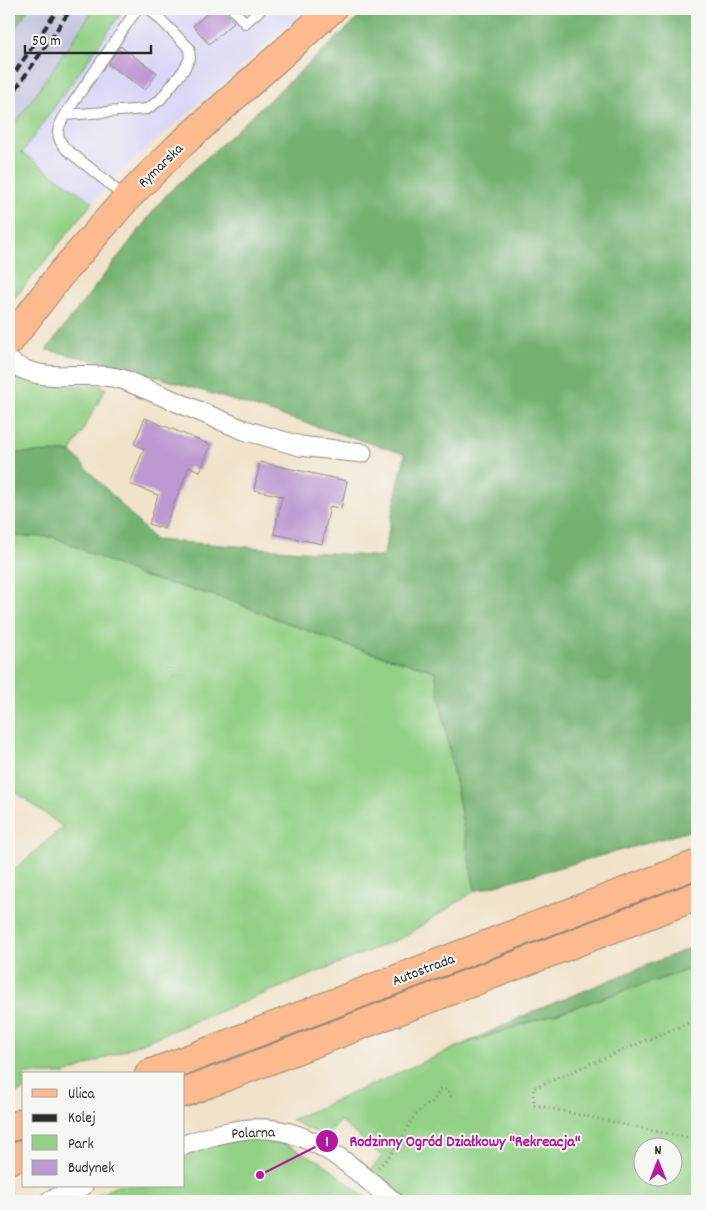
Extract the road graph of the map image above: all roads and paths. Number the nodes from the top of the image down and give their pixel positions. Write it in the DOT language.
graph roads {
  1 [pos="138,9"];
  2 [pos="150,9"];
  3 [pos="233,9"];
  4 [pos="261,9"];
  5 [pos="332,9"];
  6 [pos="65,115"];
  7 [pos="126,199"];
  8 [pos="9,342"];
  9 [pos="9,361"];
  10 [pos="362,453"];
  11 [pos="697,864"];
  12 [pos="697,896"];
  13 [pos="697,1018"];
  14 [pos="154,1072"];
  15 [pos="185,1093"];
  16 [pos="453,1100"];
  17 [pos="22,1123"];
  18 [pos="9,1128"];
  19 [pos="697,1140"];
  20 [pos="185,1145"];
  21 [pos="22,1155"];
  22 [pos="9,1160"];
  23 [pos="365,1178"];
  24 [pos="78,1188"];
  25 [pos="281,1198"];
  26 [pos="49,1201"];
  27 [pos="272,1201"];
  28 [pos="393,1201"];
  1 -- 6 [label="lane"];
  2 -- 6 [label="lane"];
  3 -- 4 [label="lane"];
  5 -- 7 [label="main road, Rymarska"];
  6 -- 7 [label="lane"];
  7 -- 8 [label="main road, Rymarska"];
  9 -- 10 [label="street"];
  11 -- 14 [label="main road, Autostrada"];
  12 -- 15 [label="main road, Autostrada"];
  13 -- 19 [label="path"];
  16 -- 23 [label="path"];
  17 -- 18 [label="main road"];
  20 -- 23 [label="street, Polarna"];
  21 -- 22 [label="main road"];
  23 -- 28 [label="street, Polarna"];
  24 -- 26 [label="street"];
  25 -- 27 [label="path"];
}
